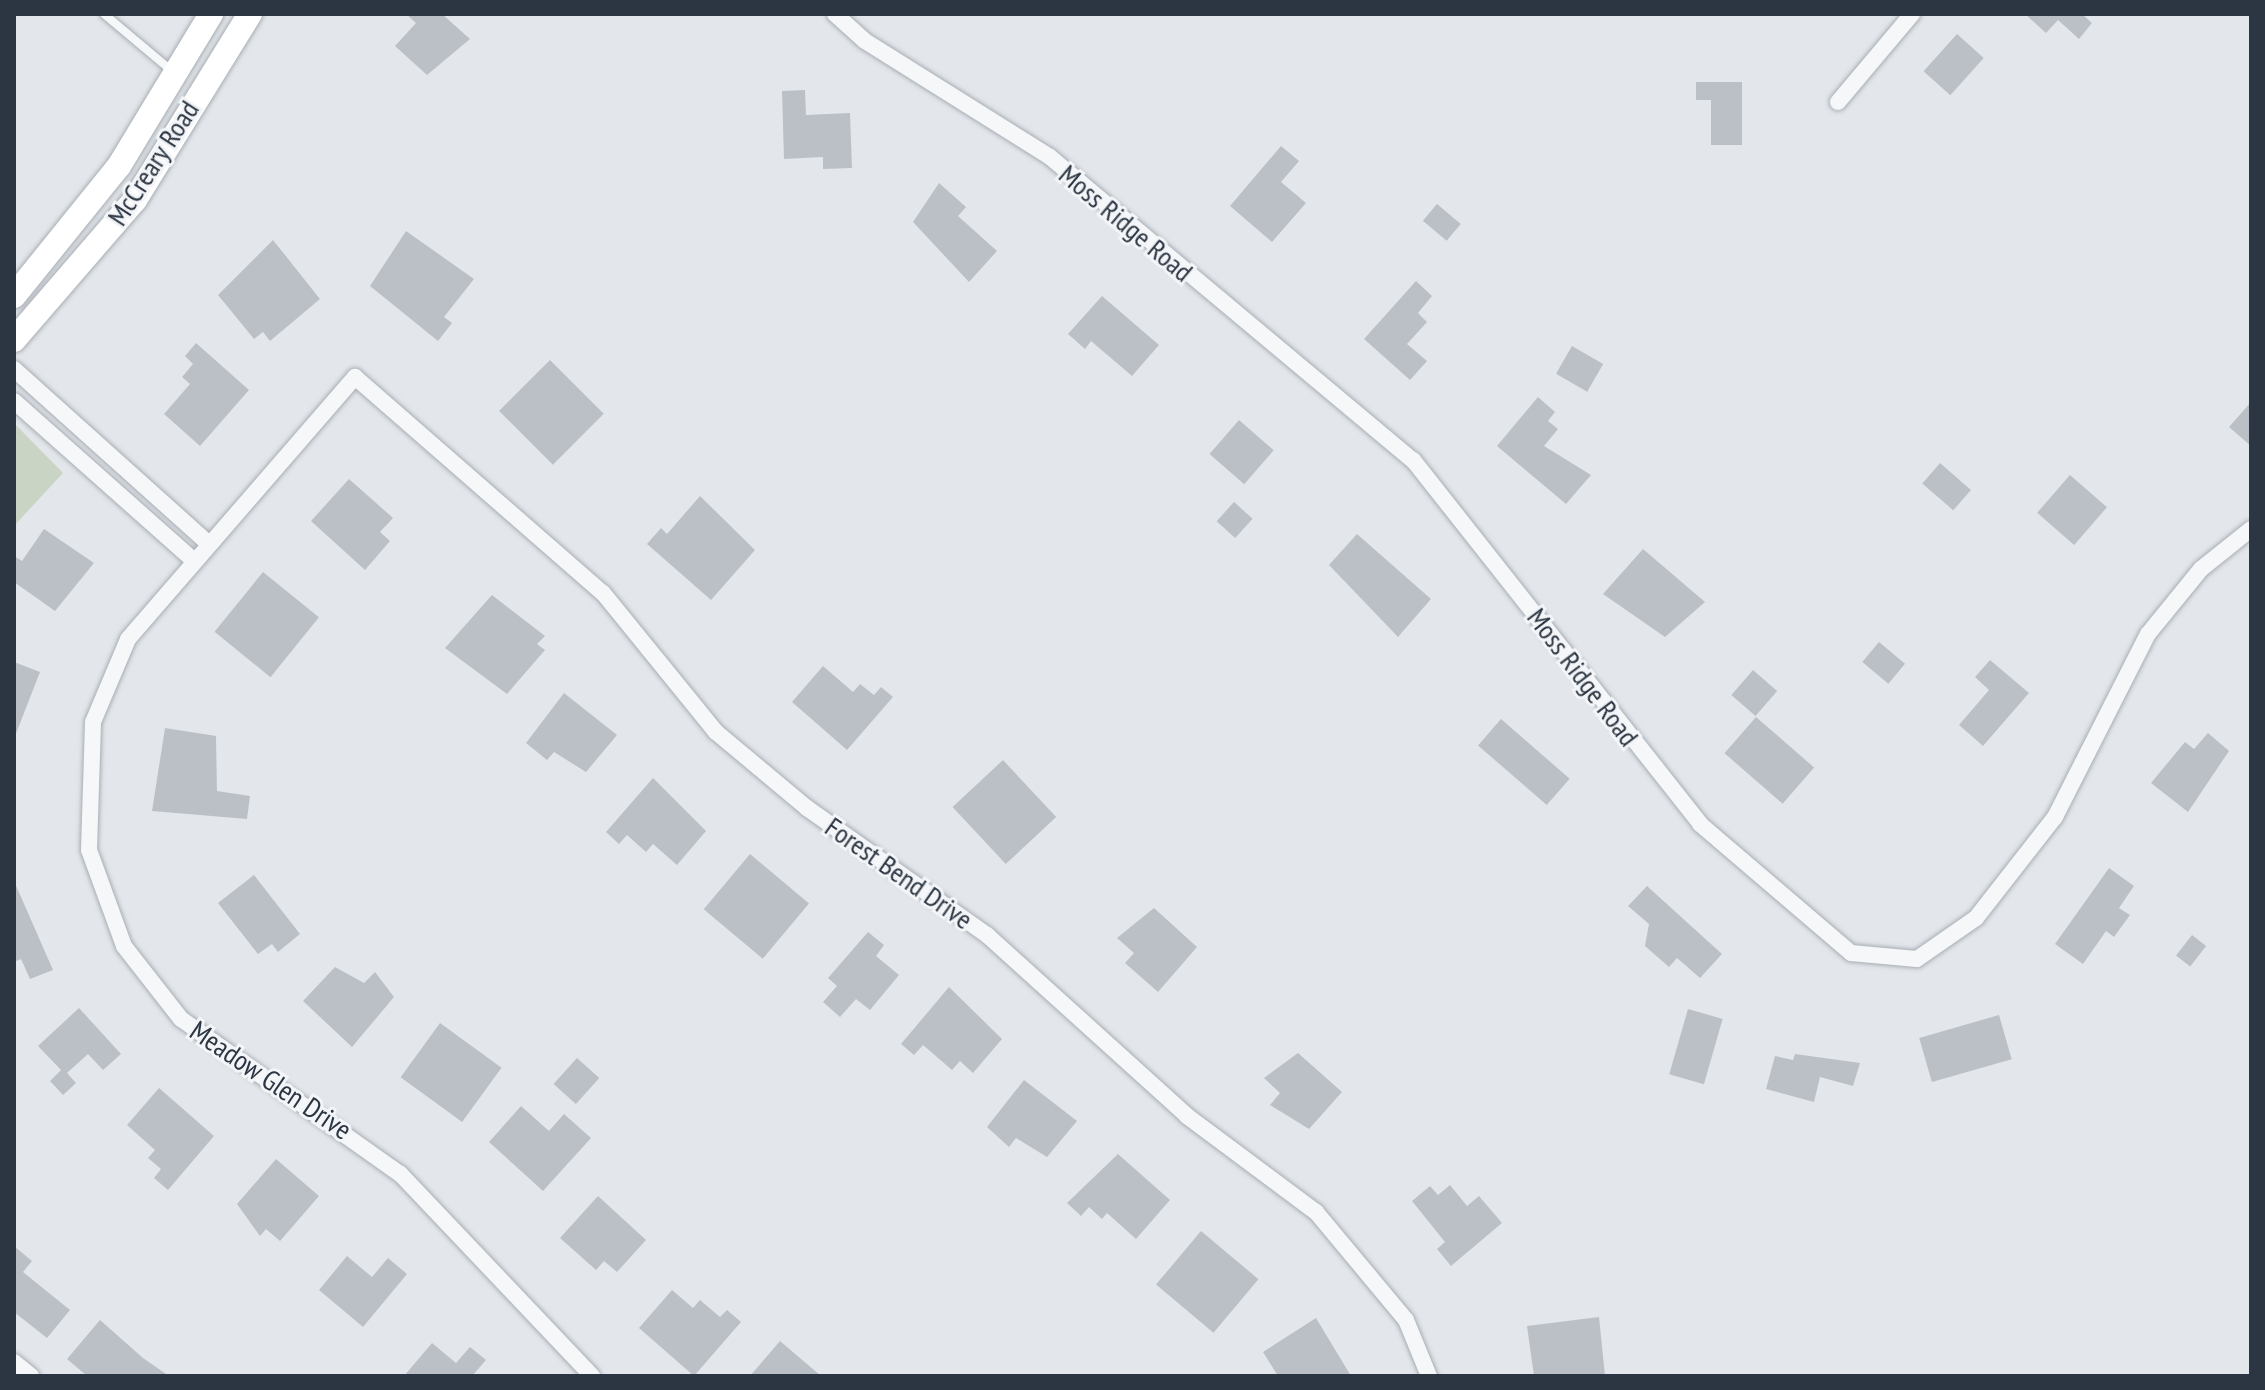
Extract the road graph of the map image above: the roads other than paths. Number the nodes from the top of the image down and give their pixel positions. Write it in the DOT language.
graph roads {
  1 [pos="104,14"];
  2 [pos="211,14"];
  3 [pos="250,14"];
  4 [pos="835,14"];
  5 [pos="1912,14"];
  6 [pos="173,72"];
  7 [pos="1838,102"];
  8 [pos="14,296"];
  9 [pos="14,340"];
  10 [pos="14,369"];
  11 [pos="355,377"];
  12 [pos="14,401"];
  13 [pos="2251,529"];
  14 [pos="207,542"];
  15 [pos="192,559"];
  16 [pos="14,1362"];
  17 [pos="31,1376"];
  18 [pos="592,1376"];
  19 [pos="1429,1376"];
  1 -- 6 [label="lane"];
  2 -- 6 [label="main road, McCreary Road"];
  3 -- 9 [label="main road, McCreary Road"];
  4 -- 13 [label="street, Moss Ridge Road"];
  5 -- 7 [label="street"];
  6 -- 8 [label="main road, McCreary Road"];
  10 -- 14 [label="street"];
  11 -- 14 [label="street, Meadow Glen Drive"];
  11 -- 19 [label="street, Forest Bend Drive"];
  12 -- 15 [label="street"];
  14 -- 15 [label="street, Meadow Glen Drive"];
  15 -- 18 [label="street, Meadow Glen Drive"];
  16 -- 17 [label="street"];
}
